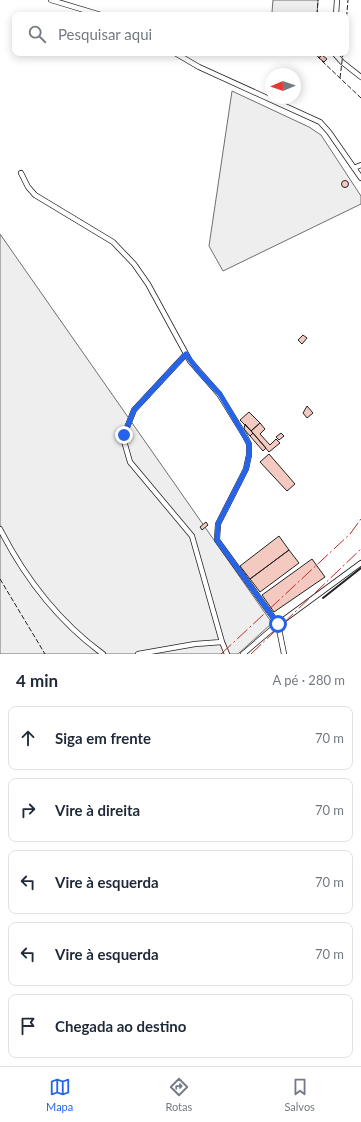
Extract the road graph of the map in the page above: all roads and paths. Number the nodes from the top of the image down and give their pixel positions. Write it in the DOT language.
graph roads {
  1 [pos="51,0"];
  2 [pos="337,0"];
  3 [pos="92,12"];
  4 [pos="336,12"];
  5 [pos="180,56"];
  6 [pos="337,56"];
  7 [pos="361,77"];
  8 [pos="361,165"];
  9 [pos="354,168"];
  10 [pos="21,173"];
  11 [pos="361,178"];
  12 [pos="186,354"];
  13 [pos="0,529"];
  14 [pos="361,563"];
  15 [pos="278,624"];
  16 [pos="222,642"];
  17 [pos="103,654"];
  18 [pos="138,654"];
  19 [pos="227,654"];
  20 [pos="242,654"];
  21 [pos="284,654"];
  1 -- 3 [label="lane"];
  2 -- 4 [label="lane"];
  5 -- 9 [label="lane"];
  6 -- 7 [label="lane"];
  8 -- 9 [label="lane"];
  9 -- 11 [label="lane"];
  10 -- 12 [label="lane"];
  12 -- 15 [label="lane"];
  12 -- 16 [label="lane"];
  13 -- 17 [label="lane"];
  14 -- 15 [label="lane"];
  15 -- 20 [label="lane"];
  15 -- 21 [label="lane"];
  16 -- 18 [label="lane"];
  16 -- 19 [label="lane"];
}
